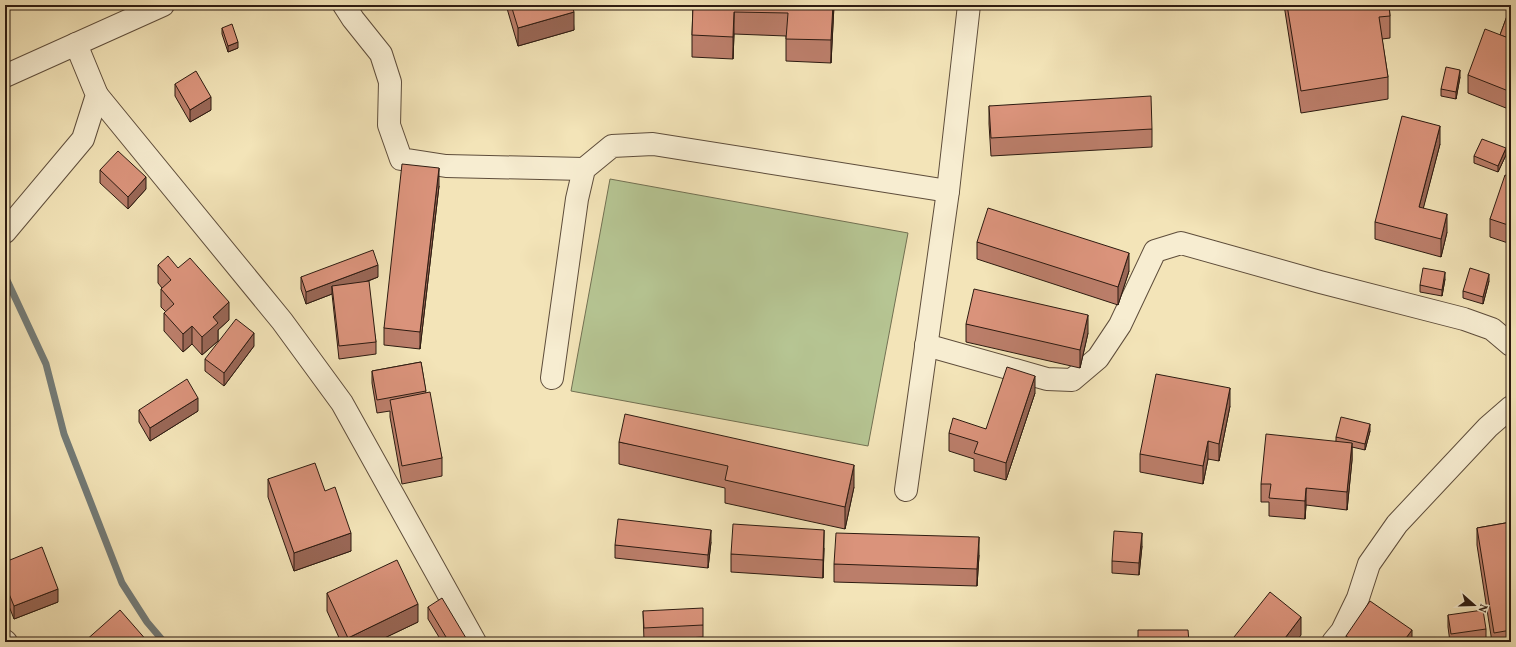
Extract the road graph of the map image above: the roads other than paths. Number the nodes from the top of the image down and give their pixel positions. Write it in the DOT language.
graph roads {
  1 [pos="163,5"];
  2 [pos="344,5"];
  3 [pos="969,5"];
  4 [pos="76,44"];
  5 [pos="5,76"];
  6 [pos="97,95"];
  7 [pos="584,169"];
  8 [pos="948,191"];
  9 [pos="5,232"];
  10 [pos="926,345"];
  11 [pos="1511,345"];
  12 [pos="552,378"];
  13 [pos="1511,407"];
  14 [pos="906,490"];
  15 [pos="475,642"];
  16 [pos="1333,642"];
  1 -- 4 [label="street"];
  2 -- 7 [label="street"];
  3 -- 8 [label="street"];
  4 -- 5 [label="street"];
  4 -- 6 [label="street"];
  6 -- 9 [label="street"];
  6 -- 15 [label="street"];
  7 -- 8 [label="street"];
  7 -- 12 [label="street"];
  8 -- 10 [label="street"];
  10 -- 11 [label="street"];
  10 -- 14 [label="street"];
  13 -- 16 [label="street"];
}
